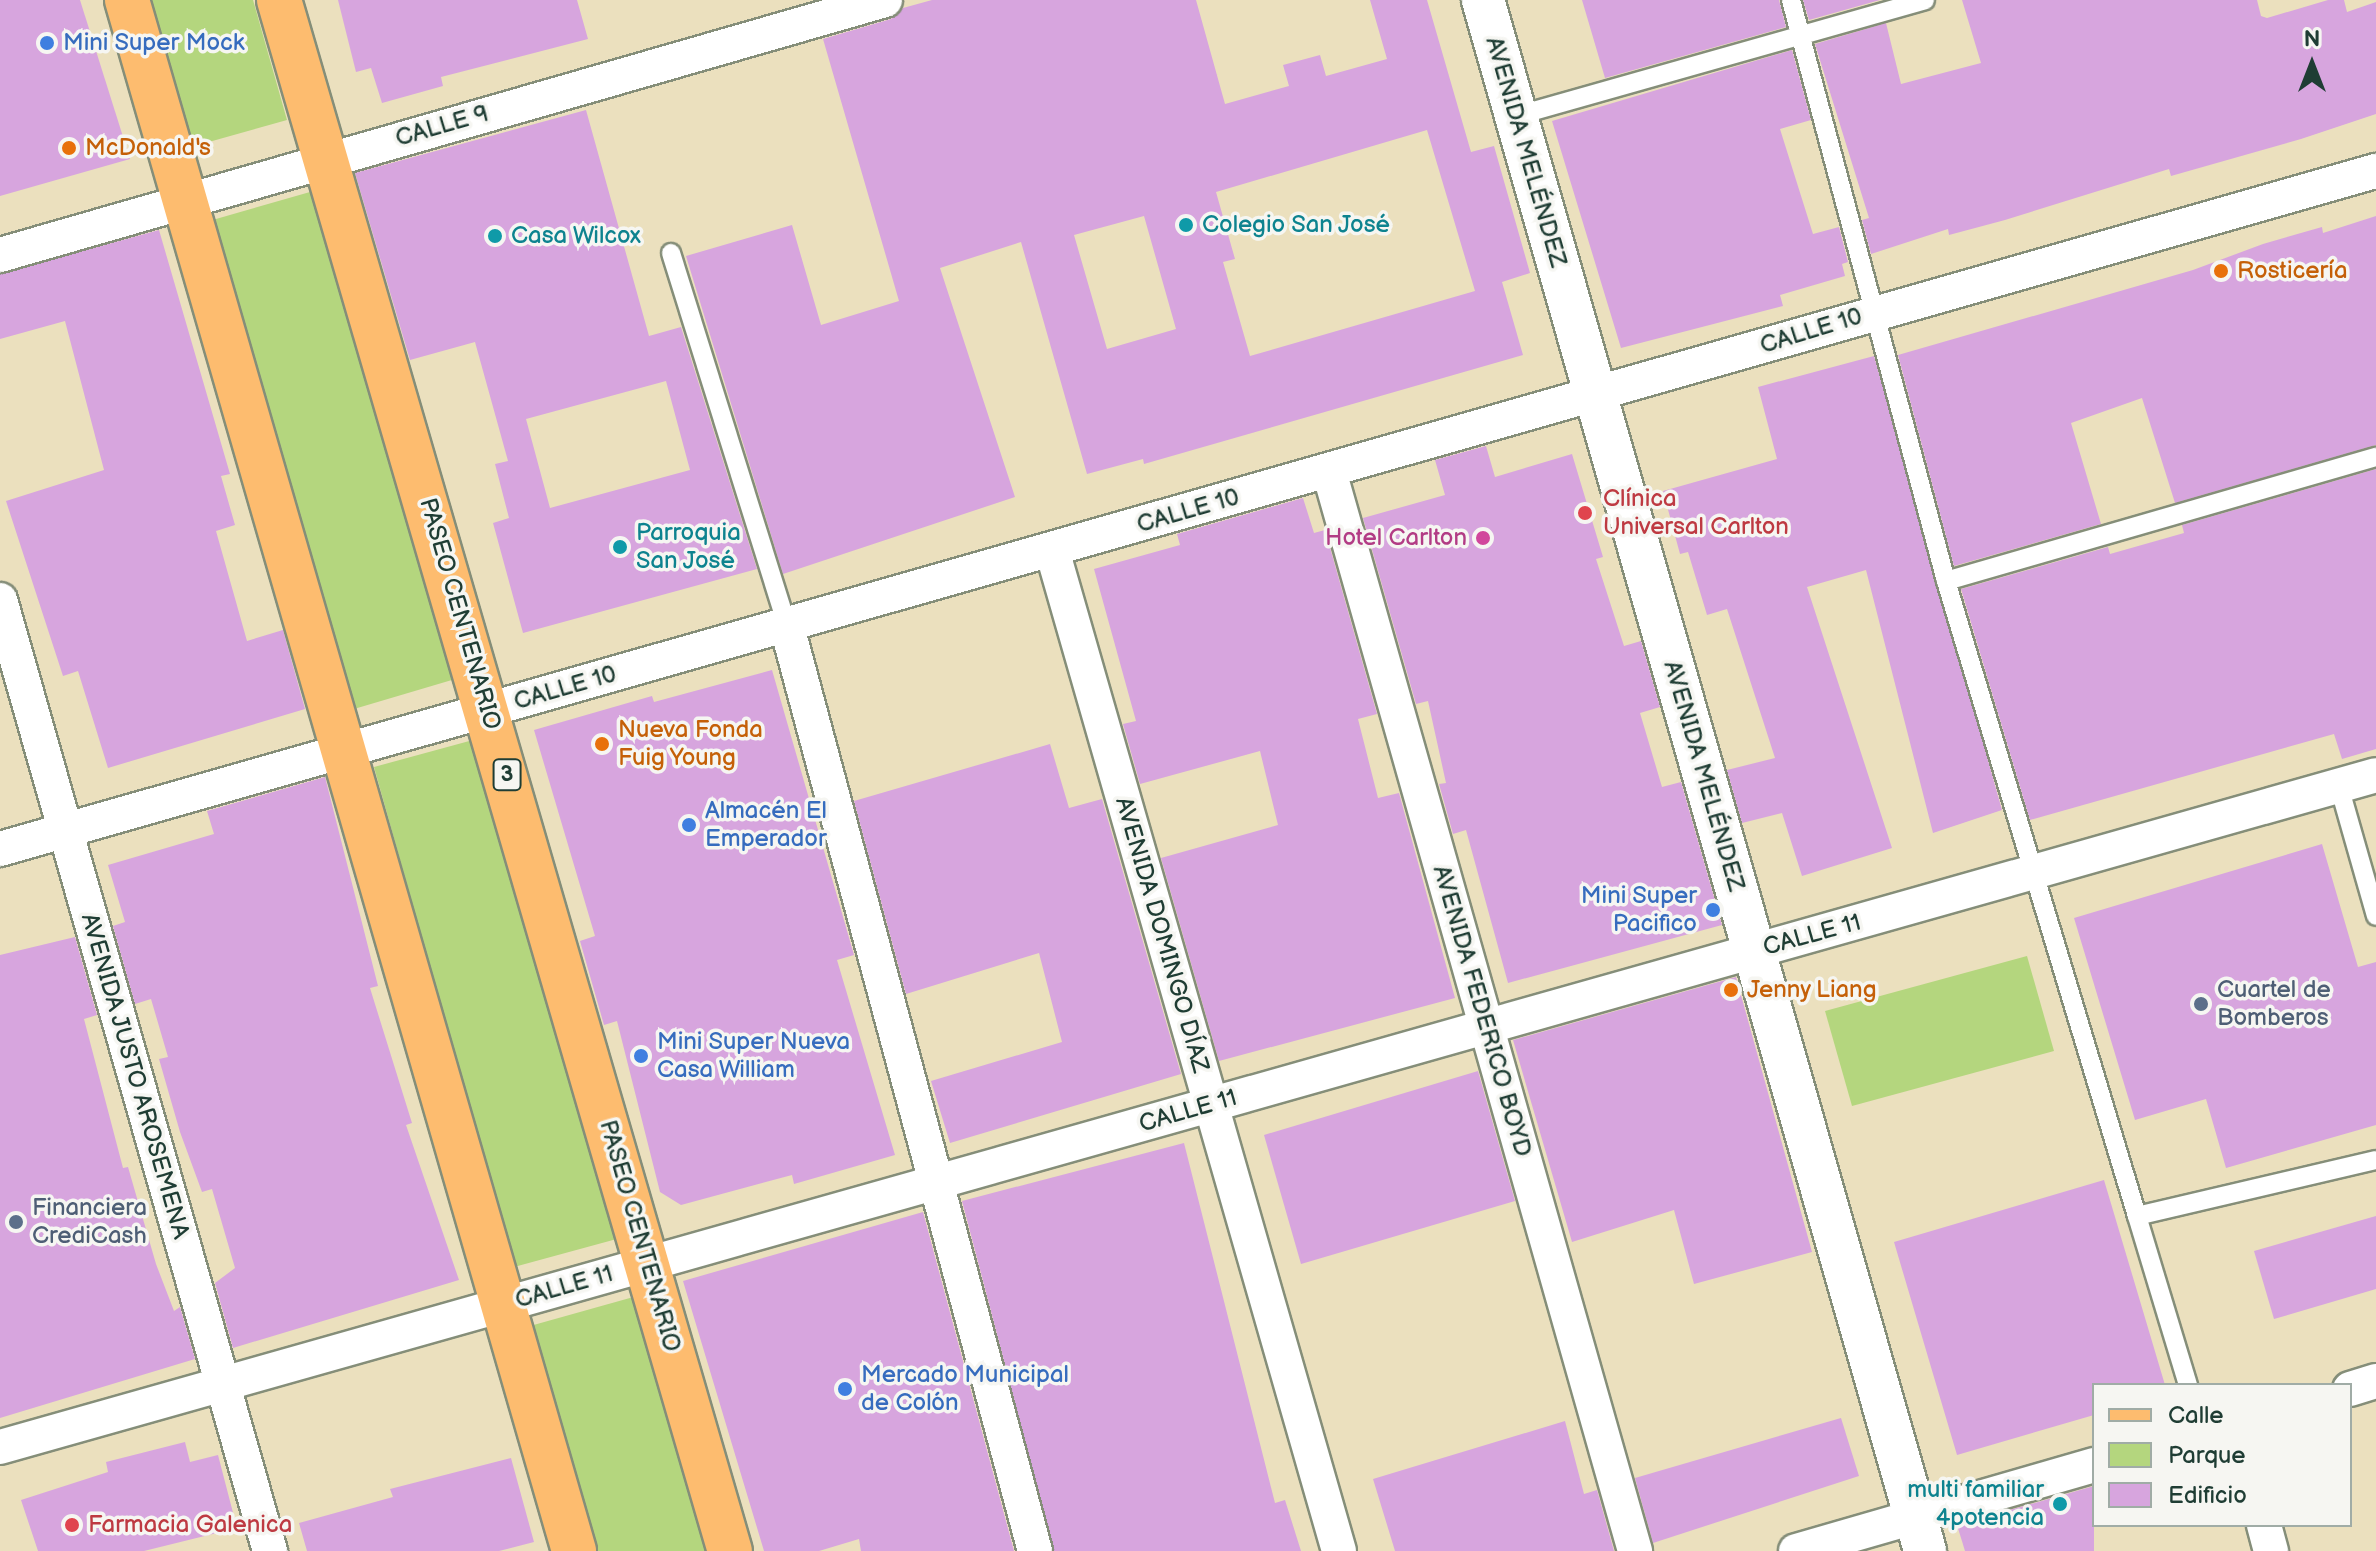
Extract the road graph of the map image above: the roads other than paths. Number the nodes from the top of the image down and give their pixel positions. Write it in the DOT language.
graph roads {
  1 [pos="127,0"];
  2 [pos="279,0"];
  3 [pos="885,0"];
  4 [pos="1483,0"];
  5 [pos="1791,0"];
  6 [pos="1925,0"];
  7 [pos="1801,36"];
  8 [pos="1516,116"];
  9 [pos="325,159"];
  10 [pos="2376,171"];
  11 [pos="186,202"];
  12 [pos="671,253"];
  13 [pos="0,255"];
  14 [pos="1874,312"];
  15 [pos="1595,395"];
  16 [pos="2376,457"];
  17 [pos="1329,471"];
  18 [pos="1052,550"];
  19 [pos="1946,581"];
  20 [pos="0,600"];
  21 [pos="786,623"];
  22 [pos="488,710"];
  23 [pos="343,751"];
  24 [pos="2376,775"];
  25 [pos="2339,786"];
  26 [pos="65,831"];
  27 [pos="0,849"];
  28 [pos="2031,875"];
  29 [pos="2376,916"];
  30 [pos="1754,951"];
  31 [pos="1486,1026"];
  32 [pos="1211,1104"];
  33 [pos="2376,1160"];
  34 [pos="933,1184"];
  35 [pos="2137,1216"];
  36 [pos="647,1264"];
  37 [pos="503,1305"];
  38 [pos="2376,1381"];
  39 [pos="2187,1383"];
  40 [pos="223,1384"];
  41 [pos="2352,1388"];
  42 [pos="0,1447"];
  43 [pos="2092,1466"];
  44 [pos="2265,1527"];
  45 [pos="1920,1534"];
  46 [pos="270,1551"];
  47 [pos="574,1551"];
  48 [pos="730,1551"];
  49 [pos="1035,1551"];
  50 [pos="1339,1551"];
  51 [pos="1635,1551"];
  52 [pos="1796,1551"];
  53 [pos="2271,1551"];
  1 -- 11 [label="main road"];
  2 -- 9 [label="main road, PASEO CENTENARIO / 3"];
  3 -- 9 [label="street, CALLE 9"];
  4 -- 8 [label="street, AVENIDA MELÉNDEZ"];
  5 -- 7 [label="lane"];
  6 -- 7 [label="lane"];
  7 -- 8 [label="lane"];
  7 -- 14 [label="lane"];
  8 -- 15 [label="street, AVENIDA MELÉNDEZ"];
  9 -- 11 [label="street, CALLE 9"];
  9 -- 22 [label="main road, PASEO CENTENARIO / 3"];
  10 -- 14 [label="street, CALLE 10"];
  11 -- 13 [label="street, CALLE 9"];
  11 -- 23 [label="main road"];
  12 -- 21 [label="lane"];
  14 -- 15 [label="street, CALLE 10"];
  14 -- 19 [label="lane"];
  15 -- 17 [label="street, CALLE 10"];
  15 -- 30 [label="street, AVENIDA MELÉNDEZ"];
  16 -- 19 [label="lane"];
  17 -- 18 [label="street, CALLE 10"];
  17 -- 31 [label="street, AVENIDA FEDERICO BOYD"];
  18 -- 21 [label="street, CALLE 10"];
  18 -- 32 [label="street, AVENIDA DOMINGO DÍAZ"];
  19 -- 28 [label="lane"];
  20 -- 26 [label="street, AVENIDA JUSTO AROSEMENA"];
  21 -- 22 [label="street, CALLE 10"];
  21 -- 34 [label="street"];
  22 -- 23 [label="street, CALLE 10"];
  22 -- 36 [label="main road, PASEO CENTENARIO / 3"];
  23 -- 26 [label="street, CALLE 10"];
  23 -- 37 [label="main road"];
  24 -- 25 [label="street, CALLE 11"];
  25 -- 28 [label="street, CALLE 11"];
  25 -- 29 [label="lane"];
  26 -- 27 [label="street, CALLE 10"];
  26 -- 40 [label="street, AVENIDA JUSTO AROSEMENA"];
  28 -- 30 [label="street, CALLE 11"];
  28 -- 35 [label="lane"];
  30 -- 31 [label="street, CALLE 11"];
  30 -- 45 [label="street, AVENIDA MELÉNDEZ"];
  31 -- 32 [label="street, CALLE 11"];
  31 -- 51 [label="street, AVENIDA FEDERICO BOYD"];
  32 -- 34 [label="street, CALLE 11"];
  32 -- 50 [label="street, AVENIDA DOMINGO DÍAZ"];
  33 -- 35 [label="lane"];
  34 -- 36 [label="street, CALLE 11"];
  34 -- 49 [label="street"];
  35 -- 39 [label="lane"];
  36 -- 37 [label="street, CALLE 11"];
  36 -- 48 [label="main road, PASEO CENTENARIO / 3"];
  37 -- 40 [label="street, CALLE 11"];
  37 -- 47 [label="main road"];
  38 -- 41 [label="street"];
  40 -- 42 [label="street, CALLE 11"];
  40 -- 46 [label="street, AVENIDA JUSTO AROSEMENA"];
  43 -- 45 [label="street"];
  44 -- 53 [label="street"];
  45 -- 52 [label="street"];
}
